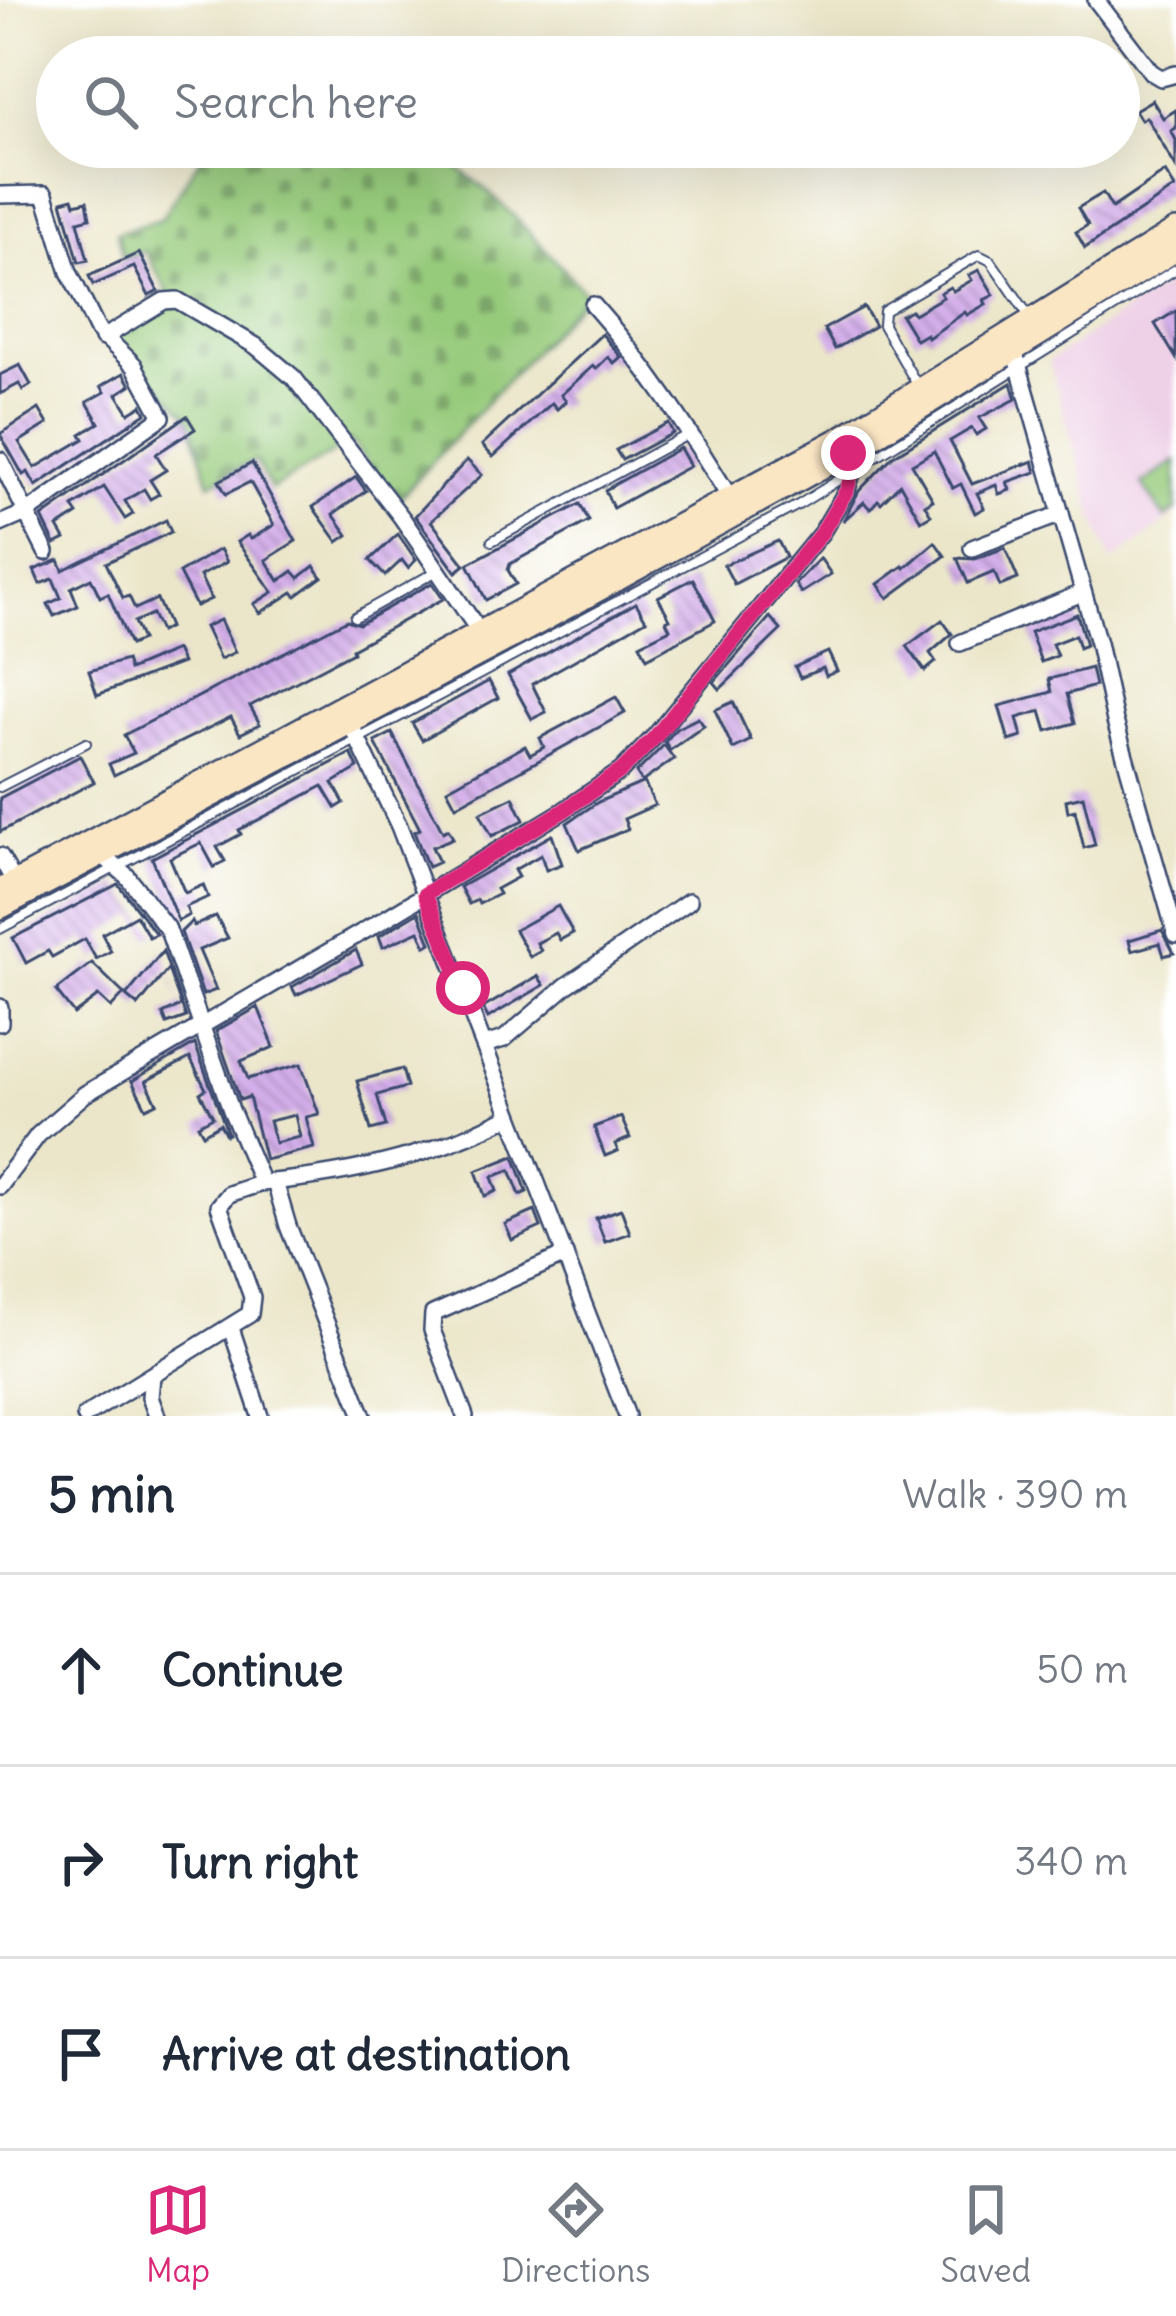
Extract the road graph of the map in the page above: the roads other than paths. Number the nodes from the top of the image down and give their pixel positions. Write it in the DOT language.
graph roads {
  1 [pos="1096,0"];
  2 [pos="1124,36"];
  3 [pos="1140,58"];
  4 [pos="1176,74"];
  5 [pos="0,195"];
  6 [pos="1176,230"];
  7 [pos="1176,250"];
  8 [pos="1176,269"];
  9 [pos="593,305"];
  10 [pos="1031,320"];
  11 [pos="103,338"];
  12 [pos="1016,360"];
  13 [pos="920,389"];
  14 [pos="691,433"];
  15 [pos="846,455"];
  16 [pos="0,460"];
  17 [pos="730,499"];
  18 [pos="28,512"];
  19 [pos="1060,514"];
  20 [pos="0,524"];
  21 [pos="492,541"];
  22 [pos="972,548"];
  23 [pos="46,552"];
  24 [pos="438,570"];
  25 [pos="1082,593"];
  26 [pos="355,616"];
  27 [pos="481,634"];
  28 [pos="960,643"];
  29 [pos="354,731"];
  30 [pos="86,743"];
  31 [pos="0,788"];
  32 [pos="0,856"];
  33 [pos="107,861"];
  34 [pos="8,886"];
  35 [pos="425,894"];
  36 [pos="689,901"];
  37 [pos="0,908"];
  38 [pos="0,929"];
  39 [pos="1176,935"];
  40 [pos="0,1007"];
  41 [pos="0,1023"];
  42 [pos="203,1027"];
  43 [pos="484,1046"];
  44 [pos="510,1116"];
  45 [pos="269,1182"];
  46 [pos="0,1186"];
  47 [pos="565,1255"];
  48 [pos="231,1328"];
  49 [pos="152,1376"];
  50 [pos="85,1416"];
  51 [pos="157,1416"];
  52 [pos="260,1416"];
  53 [pos="363,1416"];
  54 [pos="465,1416"];
  55 [pos="627,1416"];
  1 -- 2 [label="street"];
  3 -- 4 [label="street"];
  5 -- 11 [label="street"];
  6 -- 10 [label="main road"];
  7 -- 12 [label="main road"];
  8 -- 12 [label="lane"];
  9 -- 14 [label="street"];
  10 -- 13 [label="main road"];
  10 -- 13 [label="lane"];
  11 -- 18 [label="street"];
  11 -- 24 [label="street"];
  12 -- 15 [label="main road"];
  12 -- 19 [label="street"];
  13 -- 15 [label="main road"];
  14 -- 17 [label="street"];
  14 -- 21 [label="lane"];
  15 -- 17 [label="main road"];
  15 -- 29 [label="main road"];
  15 -- 35 [label="street"];
  16 -- 18 [label="street"];
  17 -- 27 [label="main road"];
  18 -- 20 [label="street"];
  18 -- 23 [label="street"];
  19 -- 22 [label="street"];
  19 -- 25 [label="street"];
  24 -- 26 [label="lane"];
  24 -- 27 [label="street"];
  25 -- 28 [label="street"];
  25 -- 39 [label="street"];
  27 -- 34 [label="main road"];
  29 -- 33 [label="main road"];
  29 -- 35 [label="street"];
  30 -- 31 [label="lane"];
  32 -- 34 [label="street"];
  33 -- 37 [label="main road"];
  33 -- 38 [label="lane"];
  33 -- 42 [label="street"];
  35 -- 42 [label="street"];
  35 -- 43 [label="street"];
  36 -- 43 [label="street"];
  40 -- 41 [label="street"];
  42 -- 45 [label="street"];
  42 -- 46 [label="street"];
  43 -- 44 [label="street"];
  44 -- 45 [label="street"];
  44 -- 47 [label="street"];
  45 -- 48 [label="street"];
  45 -- 53 [label="street"];
  47 -- 54 [label="street"];
  47 -- 55 [label="street"];
  48 -- 49 [label="street"];
  48 -- 52 [label="street"];
  49 -- 50 [label="street"];
  49 -- 51 [label="street"];
}
